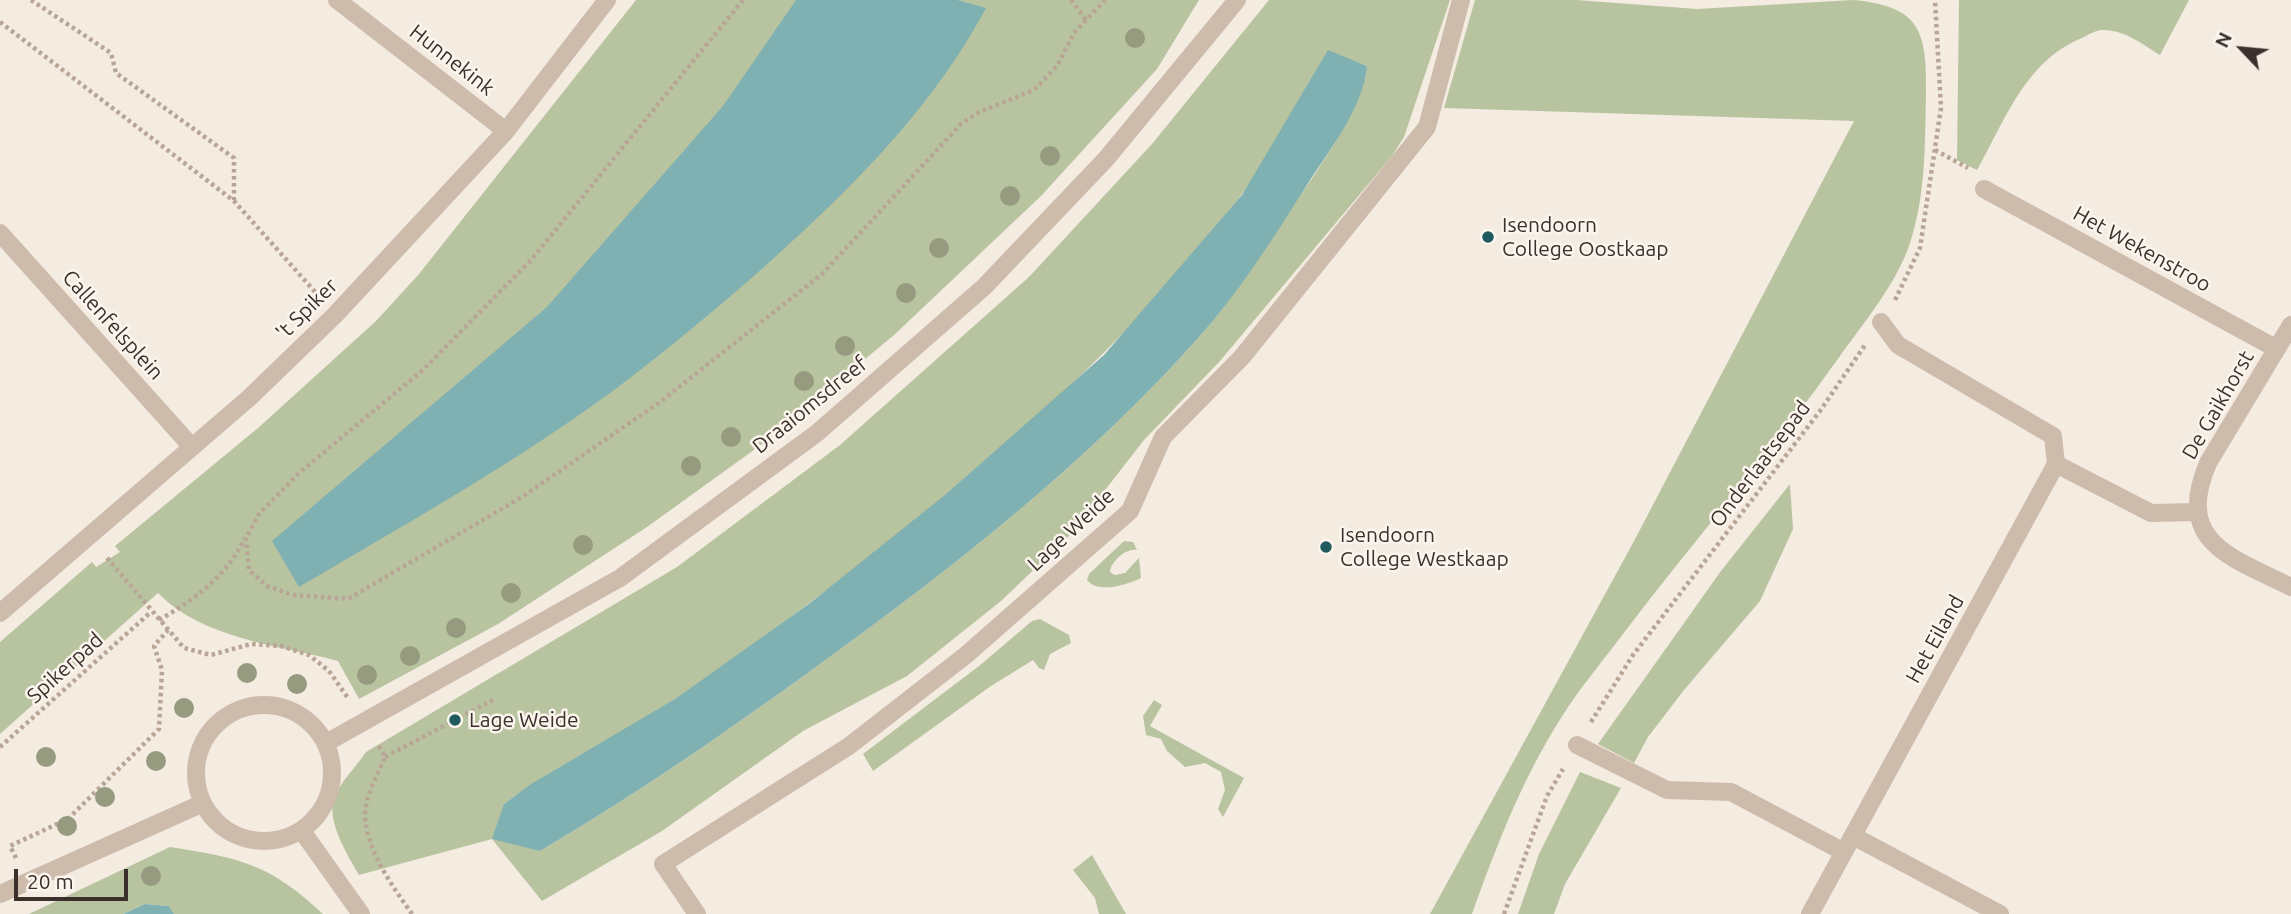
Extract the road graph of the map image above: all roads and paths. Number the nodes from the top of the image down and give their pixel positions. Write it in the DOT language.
graph roads {
  1 [pos="31,0"];
  2 [pos="337,0"];
  3 [pos="607,0"];
  4 [pos="743,0"];
  5 [pos="1071,0"];
  6 [pos="1105,0"];
  7 [pos="1237,0"];
  8 [pos="1461,0"];
  9 [pos="1935,0"];
  10 [pos="1086,20"];
  11 [pos="0,22"];
  12 [pos="506,131"];
  13 [pos="1984,189"];
  14 [pos="234,201"];
  15 [pos="0,233"];
  16 [pos="335,315"];
  17 [pos="1881,322"];
  18 [pos="2291,324"];
  19 [pos="2277,349"];
  20 [pos="192,447"];
  21 [pos="2056,464"];
  22 [pos="2196,512"];
  23 [pos="88,536"];
  24 [pos="246,538"];
  25 [pos="2291,587"];
  26 [pos="151,612"];
  27 [pos="0,613"];
  28 [pos="159,620"];
  29 [pos="168,630"];
  30 [pos="493,699"];
  31 [pos="366,722"];
  32 [pos="326,743"];
  33 [pos="1577,745"];
  34 [pos="0,747"];
  35 [pos="385,757"];
  36 [pos="201,804"];
  37 [pos="302,831"];
  38 [pos="1853,836"];
  39 [pos="1844,852"];
  40 [pos="27,882"];
  41 [pos="0,894"];
  42 [pos="361,914"];
  43 [pos="412,914"];
  44 [pos="697,914"];
  45 [pos="1504,914"];
  46 [pos="1810,914"];
  47 [pos="2000,914"];
  1 -- 14 [label="path"];
  2 -- 12 [label="street, Hunnekink"];
  3 -- 12 [label="street, 't Spiker"];
  4 -- 24 [label="path"];
  5 -- 10 [label="path"];
  6 -- 10 [label="path"];
  7 -- 31 [label="street, Draaiomsdreef"];
  8 -- 44 [label="street, Lage Weide"];
  9 -- 17 [label="path, Onderlaatsepad"];
  10 -- 24 [label="path"];
  11 -- 14 [label="path"];
  12 -- 16 [label="street, 't Spiker"];
  13 -- 19 [label="street, Het Wekenstroo"];
  14 -- 16 [label="path"];
  15 -- 20 [label="street, Callenfelsplein"];
  16 -- 20 [label="street, 't Spiker"];
  17 -- 21 [label="street"];
  17 -- 33 [label="path, Onderlaatsepad"];
  18 -- 19 [label="street, De Gaikhorst"];
  19 -- 22 [label="street, De Gaikhorst"];
  20 -- 23 [label="street, 't Spiker"];
  21 -- 22 [label="street"];
  21 -- 38 [label="street, Het Eiland"];
  22 -- 25 [label="street"];
  23 -- 26 [label="path"];
  23 -- 27 [label="street, 't Spiker"];
  24 -- 28 [label="path"];
  26 -- 28 [label="path"];
  26 -- 34 [label="path, Spikerpad"];
  28 -- 29 [label="path"];
  29 -- 31 [label="path"];
  29 -- 40 [label="path"];
  30 -- 35 [label="path"];
  31 -- 32 [label="street, Draaiomsdreef"];
  31 -- 35 [label="path"];
  32 -- 36 [label="street"];
  32 -- 37 [label="street"];
  33 -- 39 [label="street"];
  33 -- 45 [label="path, Onderlaatsepad"];
  35 -- 43 [label="path"];
  36 -- 37 [label="street"];
  36 -- 40 [label="street"];
  37 -- 42 [label="street"];
  38 -- 39 [label="street, Het Eiland"];
  38 -- 47 [label="street"];
  39 -- 46 [label="street, Het Eiland"];
  40 -- 41 [label="street"];
}
